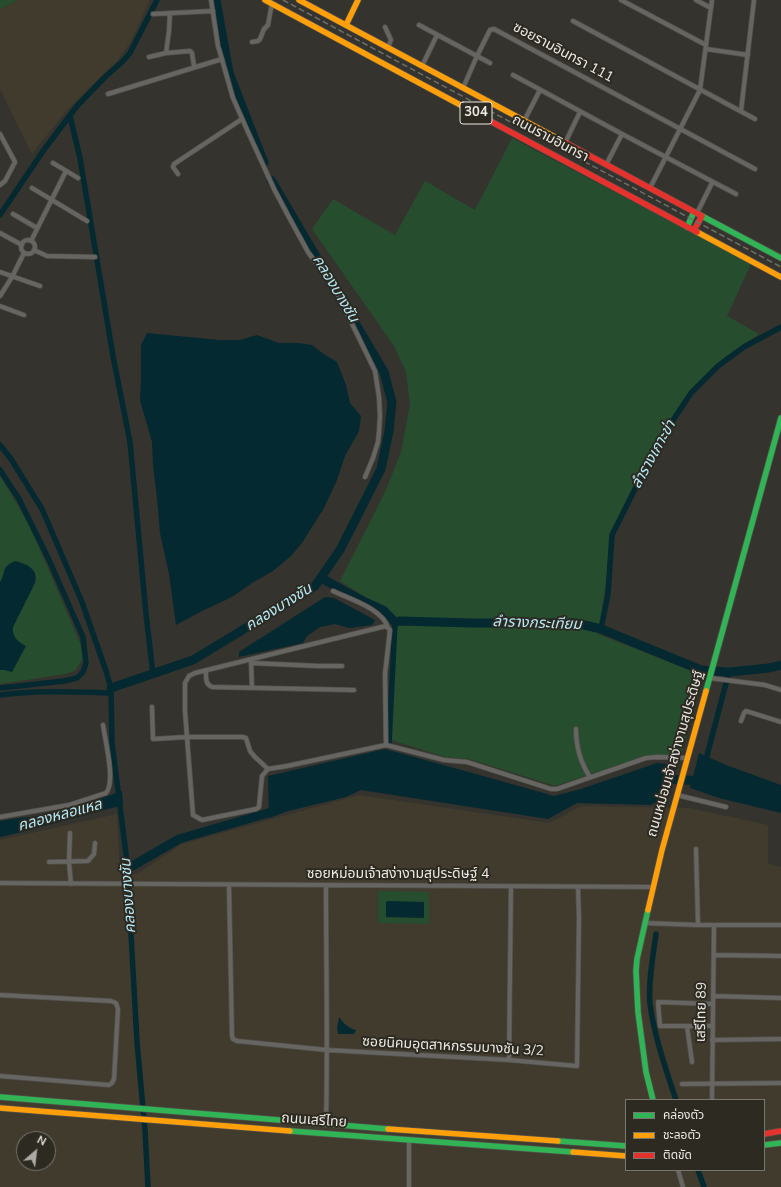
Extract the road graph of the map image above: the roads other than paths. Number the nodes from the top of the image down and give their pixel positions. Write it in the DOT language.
graph roads {
  1 [pos="211,0"];
  2 [pos="265,0"];
  3 [pos="299,0"];
  4 [pos="358,0"];
  5 [pos="621,0"];
  6 [pos="696,0"];
  7 [pos="712,0"];
  8 [pos="754,0"];
  9 [pos="272,3"];
  10 [pos="711,8"];
  11 [pos="212,11"];
  12 [pos="170,13"];
  13 [pos="153,14"];
  14 [pos="573,21"];
  15 [pos="346,25"];
  16 [pos="419,26"];
  17 [pos="385,27"];
  18 [pos="437,35"];
  19 [pos="252,42"];
  20 [pos="388,47"];
  21 [pos="706,47"];
  22 [pos="166,53"];
  23 [pos="477,56"];
  24 [pos="748,56"];
  25 [pos="149,57"];
  26 [pos="222,59"];
  27 [pos="490,63"];
  28 [pos="194,66"];
  29 [pos="422,66"];
  30 [pos="513,75"];
  31 [pos="463,88"];
  32 [pos="540,90"];
  33 [pos="700,90"];
  34 [pos="108,94"];
  35 [pos="741,111"];
  36 [pos="580,112"];
  37 [pos="242,119"];
  38 [pos="755,119"];
  39 [pos="524,121"];
  40 [pos="680,130"];
  41 [pos="0,134"];
  42 [pos="622,134"];
  43 [pos="564,143"];
  44 [pos="665,158"];
  45 [pos="53,163"];
  46 [pos="606,165"];
  47 [pos="755,169"];
  48 [pos="66,171"];
  49 [pos="178,174"];
  50 [pos="78,178"];
  51 [pos="712,183"];
  52 [pos="0,185"];
  53 [pos="32,188"];
  54 [pos="650,188"];
  55 [pos="736,194"];
  56 [pos="52,200"];
  57 [pos="13,214"];
  58 [pos="698,214"];
  59 [pos="87,221"];
  60 [pos="687,226"];
  61 [pos="37,228"];
  62 [pos="694,230"];
  63 [pos="0,234"];
  64 [pos="31,241"];
  65 [pos="22,245"];
  66 [pos="34,250"];
  67 [pos="24,253"];
  68 [pos="95,257"];
  69 [pos="781,258"];
  70 [pos="0,272"];
  71 [pos="13,276"];
  72 [pos="781,277"];
  73 [pos="40,286"];
  74 [pos="0,296"];
  75 [pos="0,306"];
  76 [pos="24,315"];
  77 [pos="781,418"];
  78 [pos="365,477"];
  79 [pos="333,591"];
  80 [pos="388,628"];
  81 [pos="251,661"];
  82 [pos="342,666"];
  83 [pos="206,670"];
  84 [pos="710,677"];
  85 [pos="252,688"];
  86 [pos="354,690"];
  87 [pos="781,690"];
  88 [pos="152,707"];
  89 [pos="741,722"];
  90 [pos="781,722"];
  91 [pos="103,725"];
  92 [pos="576,729"];
  93 [pos="187,737"];
  94 [pos="386,745"];
  95 [pos="688,758"];
  96 [pos="268,769"];
  97 [pos="590,777"];
  98 [pos="678,793"];
  99 [pos="726,806"];
  100 [pos="0,817"];
  101 [pos="70,833"];
  102 [pos="95,843"];
  103 [pos="696,849"];
  104 [pos="49,862"];
  105 [pos="69,862"];
  106 [pos="0,883"];
  107 [pos="71,884"];
  108 [pos="229,885"];
  109 [pos="326,886"];
  110 [pos="511,887"];
  111 [pos="578,887"];
  112 [pos="653,887"];
  113 [pos="645,923"];
  114 [pos="698,925"];
  115 [pos="714,925"];
  116 [pos="781,925"];
  117 [pos="714,955"];
  118 [pos="781,956"];
  119 [pos="0,995"];
  120 [pos="713,996"];
  121 [pos="781,998"];
  122 [pos="713,1004"];
  123 [pos="687,1026"];
  124 [pos="713,1026"];
  125 [pos="781,1039"];
  126 [pos="712,1040"];
  127 [pos="327,1050"];
  128 [pos="509,1060"];
  129 [pos="692,1062"];
  130 [pos="0,1076"];
  131 [pos="712,1083"];
  132 [pos="781,1083"];
  133 [pos="682,1084"];
  134 [pos="0,1097"];
  135 [pos="653,1099"];
  136 [pos="712,1099"];
  137 [pos="0,1108"];
  138 [pos="326,1124"];
  139 [pos="781,1131"];
  140 [pos="326,1133"];
  141 [pos="765,1134"];
  142 [pos="409,1140"];
  143 [pos="781,1142"];
  144 [pos="765,1145"];
  145 [pos="625,1146"];
  146 [pos="625,1156"];
  147 [pos="678,1171"];
  148 [pos="409,1187"];
  149 [pos="683,1187"];
  1 -- 11 [label="street"];
  2 -- 9 [label="main road, ถนนรามอินทรา / 304"];
  3 -- 15 [label="main road, ถนนรามอินทรา / 304"];
  4 -- 15 [label="main road"];
  5 -- 21 [label="street"];
  6 -- 10 [label="street"];
  7 -- 10 [label="street"];
  8 -- 24 [label="street"];
  9 -- 19 [label="street"];
  9 -- 60 [label="main road, ถนนรามอินทรา / 304"];
  10 -- 21 [label="street"];
  11 -- 12 [label="street"];
  11 -- 26 [label="street"];
  12 -- 13 [label="street"];
  12 -- 22 [label="street"];
  14 -- 33 [label="street"];
  15 -- 20 [label="main road, ถนนรามอินทรา / 304"];
  16 -- 18 [label="street"];
  17 -- 20 [label="street"];
  18 -- 23 [label="street"];
  18 -- 29 [label="street"];
  20 -- 29 [label="main road, ถนนรามอินทรา / 304"];
  21 -- 24 [label="street"];
  21 -- 33 [label="street"];
  22 -- 25 [label="street"];
  22 -- 28 [label="street"];
  23 -- 27 [label="street"];
  23 -- 31 [label="street, ซอยรามอินทรา 111"];
  23 -- 40 [label="street, ซอยรามอินทรา 111"];
  24 -- 35 [label="street"];
  26 -- 28 [label="street"];
  26 -- 37 [label="street"];
  28 -- 34 [label="street"];
  29 -- 31 [label="main road, ถนนรามอินทรา / 304"];
  30 -- 32 [label="street"];
  31 -- 39 [label="main road, ถนนรามอินทรา / 304"];
  32 -- 36 [label="street"];
  32 -- 39 [label="street"];
  33 -- 35 [label="street"];
  33 -- 40 [label="street"];
  35 -- 38 [label="street"];
  36 -- 42 [label="street"];
  36 -- 43 [label="street"];
  37 -- 49 [label="street"];
  37 -- 78 [label="street"];
  39 -- 43 [label="main road, ถนนรามอินทรา / 304"];
  40 -- 44 [label="street"];
  40 -- 47 [label="street"];
  41 -- 52 [label="street"];
  42 -- 44 [label="street"];
  42 -- 46 [label="street"];
  43 -- 46 [label="main road, ถนนรามอินทรา / 304"];
  44 -- 51 [label="street"];
  44 -- 54 [label="street"];
  45 -- 48 [label="street"];
  46 -- 54 [label="main road, ถนนรามอินทรา / 304"];
  48 -- 50 [label="street"];
  48 -- 56 [label="street"];
  51 -- 55 [label="street"];
  51 -- 58 [label="street"];
  53 -- 56 [label="street"];
  54 -- 58 [label="main road, ถนนรามอินทรา / 304"];
  56 -- 59 [label="street"];
  56 -- 61 [label="street"];
  57 -- 61 [label="street"];
  58 -- 60 [label="main road"];
  58 -- 62 [label="main road"];
  58 -- 69 [label="main road, ถนนรามอินทรา / 304"];
  60 -- 62 [label="main road, ถนนรามอินทรา / 304"];
  61 -- 64 [label="street"];
  62 -- 72 [label="main road, ถนนรามอินทรา / 304"];
  63 -- 65 [label="street"];
  64 -- 65 [label="street"];
  64 -- 66 [label="street"];
  65 -- 67 [label="street"];
  66 -- 67 [label="street"];
  66 -- 68 [label="street"];
  67 -- 71 [label="street"];
  70 -- 71 [label="street"];
  71 -- 73 [label="street"];
  71 -- 74 [label="street"];
  75 -- 76 [label="street"];
  77 -- 84 [label="main road, ถนนหม่อมเจ้าสง่างามสุประดิษฐ์"];
  79 -- 80 [label="street"];
  80 -- 81 [label="street"];
  80 -- 94 [label="street"];
  81 -- 82 [label="street"];
  81 -- 83 [label="street"];
  81 -- 85 [label="street"];
  83 -- 85 [label="street"];
  83 -- 93 [label="street"];
  84 -- 87 [label="street"];
  84 -- 95 [label="main road, ถนนหม่อมเจ้าสง่างามสุประดิษฐ์"];
  85 -- 86 [label="street"];
  88 -- 93 [label="street"];
  89 -- 90 [label="street"];
  91 -- 100 [label="street"];
  92 -- 97 [label="street"];
  93 -- 96 [label="street"];
  93 -- 96 [label="street"];
  94 -- 96 [label="street"];
  94 -- 97 [label="street"];
  95 -- 97 [label="street"];
  95 -- 98 [label="main road, ถนนหม่อมเจ้าสง่างามสุประดิษฐ์"];
  98 -- 99 [label="street"];
  98 -- 112 [label="main road, ถนนหม่อมเจ้าสง่างามสุประดิษฐ์"];
  101 -- 105 [label="street"];
  102 -- 105 [label="street"];
  103 -- 114 [label="street"];
  104 -- 105 [label="street"];
  105 -- 107 [label="street"];
  106 -- 107 [label="street, ซอยหม่อมเจ้าสง่างามสุประดิษฐ์ 4"];
  107 -- 108 [label="street, ซอยหม่อมเจ้าสง่างามสุประดิษฐ์ 4"];
  108 -- 109 [label="street, ซอยหม่อมเจ้าสง่างามสุประดิษฐ์ 4"];
  108 -- 127 [label="street, ซอยนิคมอุตสาหกรรมบางชัน 3/2"];
  109 -- 110 [label="street, ซอยหม่อมเจ้าสง่างามสุประดิษฐ์ 4"];
  109 -- 127 [label="street"];
  110 -- 111 [label="street, ซอยหม่อมเจ้าสง่างามสุประดิษฐ์ 4"];
  110 -- 128 [label="street"];
  111 -- 112 [label="street, ซอยหม่อมเจ้าสง่างามสุประดิษฐ์ 4"];
  111 -- 128 [label="street, ซอยนิคมอุตสาหกรรมบางชัน 3/2"];
  112 -- 113 [label="main road, ถนนหม่อมเจ้าสง่างามสุประดิษฐ์"];
  113 -- 114 [label="street"];
  113 -- 135 [label="main road, ถนนหม่อมเจ้าสง่างามสุประดิษฐ์"];
  114 -- 115 [label="street"];
  115 -- 116 [label="street"];
  115 -- 117 [label="street, เสรีไทย 89"];
  117 -- 118 [label="street"];
  117 -- 120 [label="street, เสรีไทย 89"];
  119 -- 130 [label="street"];
  120 -- 121 [label="street"];
  120 -- 122 [label="street, เสรีไทย 89"];
  122 -- 123 [label="street"];
  122 -- 124 [label="street, เสรีไทย 89"];
  123 -- 124 [label="street"];
  123 -- 129 [label="street"];
  124 -- 126 [label="street, เสรีไทย 89"];
  125 -- 126 [label="street"];
  126 -- 131 [label="street, เสรีไทย 89"];
  127 -- 128 [label="street, ซอยนิคมอุตสาหกรรมบางชัน 3/2"];
  127 -- 138 [label="street"];
  131 -- 132 [label="street"];
  131 -- 133 [label="street"];
  131 -- 136 [label="street, เสรีไทย 89"];
  134 -- 138 [label="main road, ถนนเสรีไทย"];
  137 -- 140 [label="main road, ถนนเสรีไทย"];
  138 -- 140 [label="main road"];
  138 -- 145 [label="main road, ถนนเสรีไทย"];
  139 -- 141 [label="main road"];
  140 -- 142 [label="main road, ถนนเสรีไทย"];
  142 -- 146 [label="main road, ถนนเสรีไทย"];
  142 -- 148 [label="street"];
  143 -- 144 [label="main road"];
  147 -- 149 [label="street"];
}
